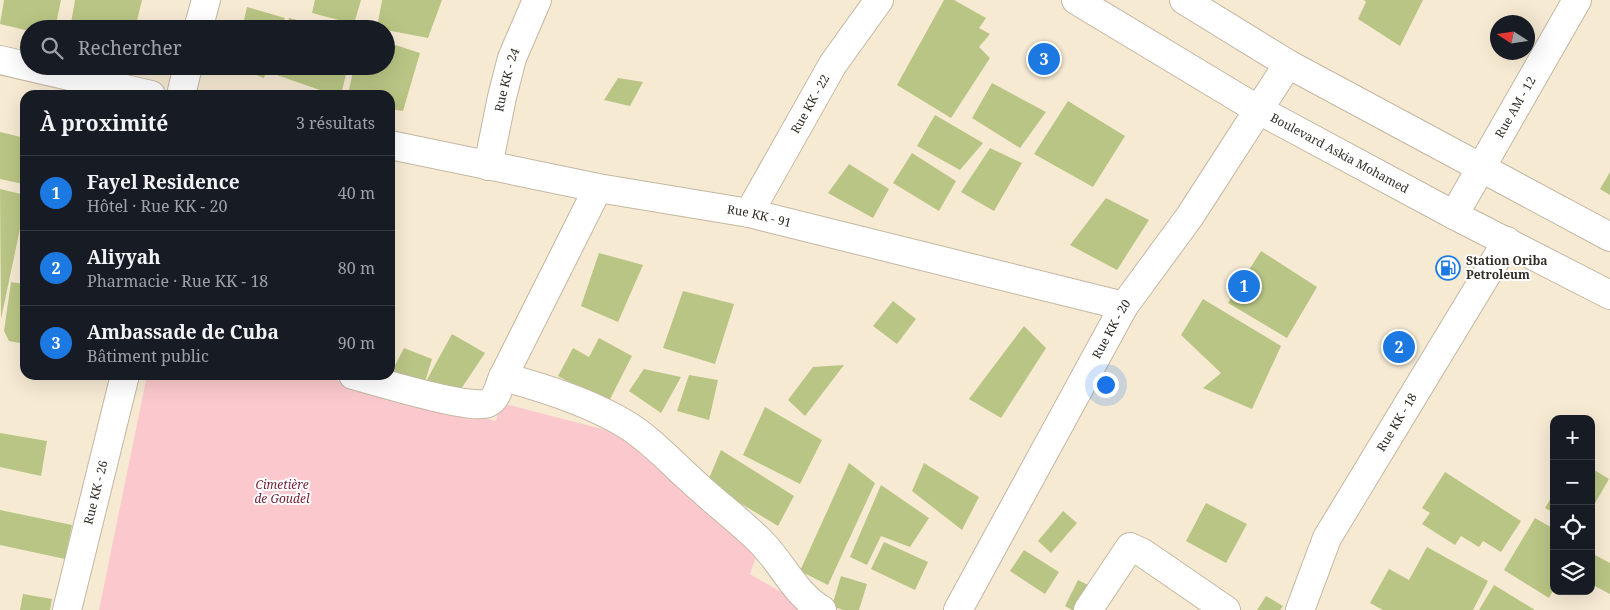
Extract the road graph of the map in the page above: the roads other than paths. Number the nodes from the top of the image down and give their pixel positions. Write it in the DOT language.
graph roads {
  1 [pos="206,0"];
  2 [pos="537,0"];
  3 [pos="879,0"];
  4 [pos="1076,0"];
  5 [pos="1184,0"];
  6 [pos="1577,0"];
  7 [pos="200,20"];
  8 [pos="0,60"];
  9 [pos="1288,64"];
  10 [pos="20,65"];
  11 [pos="65,75"];
  12 [pos="186,75"];
  13 [pos="129,90"];
  14 [pos="181,90"];
  15 [pos="1257,109"];
  16 [pos="395,146"];
  17 [pos="488,166"];
  18 [pos="1481,168"];
  19 [pos="598,188"];
  20 [pos="749,213"];
  21 [pos="1454,215"];
  22 [pos="1610,237"];
  23 [pos="1507,241"];
  24 [pos="1610,295"];
  25 [pos="1124,306"];
  26 [pos="503,377"];
  27 [pos="124,380"];
  28 [pos="372,380"];
  29 [pos="67,610"];
  30 [pos="822,610"];
  31 [pos="958,610"];
  32 [pos="1088,610"];
  33 [pos="1226,610"];
  34 [pos="1300,610"];
  1 -- 7 [label="street"];
  2 -- 17 [label="street, Rue KK - 24"];
  3 -- 20 [label="street, Rue KK - 22"];
  4 -- 15 [label="street, Boulevard Askia Mohamed"];
  5 -- 9 [label="street"];
  6 -- 18 [label="street, Rue AM - 12"];
  8 -- 10 [label="street"];
  9 -- 15 [label="street, Rue KK - 20"];
  9 -- 18 [label="street"];
  11 -- 13 [label="street"];
  12 -- 14 [label="street"];
  15 -- 21 [label="street, Boulevard Askia Mohamed"];
  15 -- 25 [label="street, Rue KK - 20"];
  16 -- 17 [label="street, Rue KK - 91"];
  17 -- 19 [label="street, Rue KK - 91"];
  18 -- 21 [label="street, Rue AM - 12"];
  18 -- 22 [label="street"];
  19 -- 20 [label="street, Rue KK - 91"];
  19 -- 26 [label="street"];
  20 -- 25 [label="street, Rue KK - 91"];
  21 -- 23 [label="street, Boulevard Askia Mohamed"];
  23 -- 24 [label="street, Boulevard Askia Mohamed"];
  23 -- 34 [label="street, Rue KK - 18"];
  25 -- 31 [label="street, Rue KK - 20"];
  26 -- 28 [label="street"];
  26 -- 30 [label="street"];
  27 -- 29 [label="street, Rue KK - 26"];
  32 -- 33 [label="street"];
}
